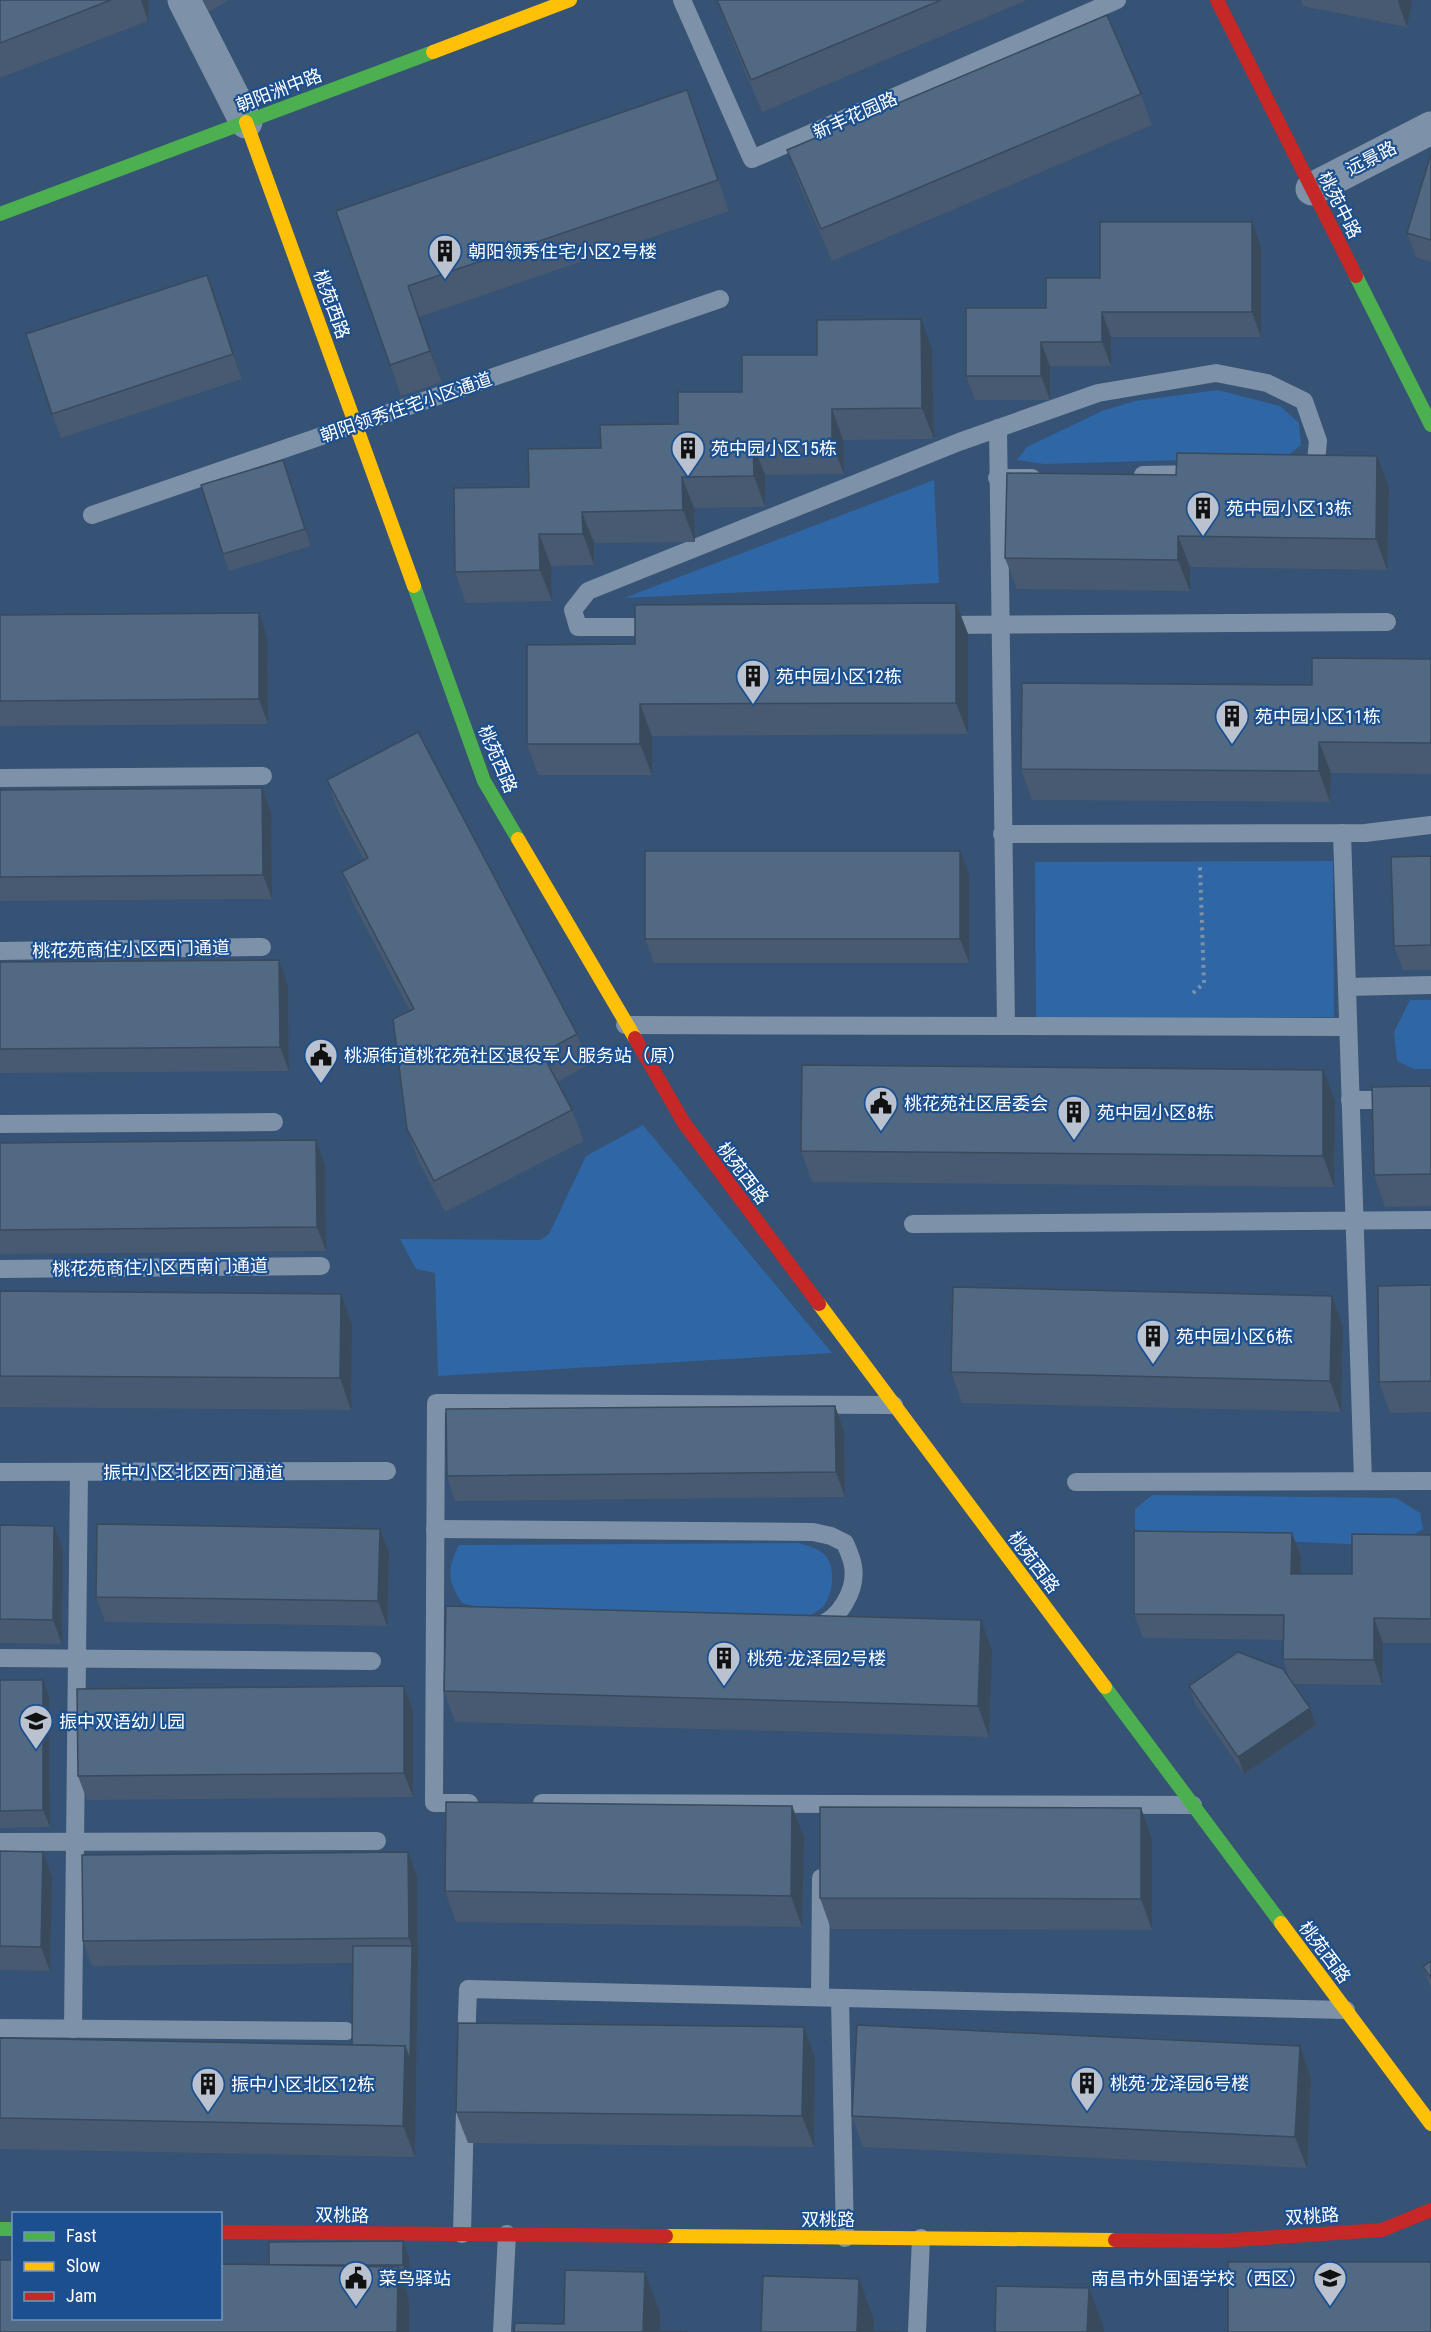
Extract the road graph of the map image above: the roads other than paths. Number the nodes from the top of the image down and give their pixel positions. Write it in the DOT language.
graph roads {
  1 [pos="184,0"];
  2 [pos="570,0"];
  3 [pos="682,0"];
  4 [pos="1117,0"];
  5 [pos="1217,0"];
  6 [pos="246,122"];
  7 [pos="1431,128"];
  8 [pos="1312,189"];
  9 [pos="0,214"];
  10 [pos="720,299"];
  11 [pos="356,424"];
  12 [pos="1431,425"];
  13 [pos="998,428"];
  14 [pos="1284,472"];
  15 [pos="1212,474"];
  16 [pos="1128,476"];
  17 [pos="1045,477"];
  18 [pos="997,478"];
  19 [pos="92,515"];
  20 [pos="1387,622"];
  21 [pos="999,624"];
  22 [pos="917,625"];
  23 [pos="672,627"];
  24 [pos="263,776"];
  25 [pos="0,778"];
  26 [pos="1431,825"];
  27 [pos="1342,833"];
  28 [pos="1002,834"];
  29 [pos="262,947"];
  30 [pos="0,951"];
  31 [pos="1431,985"];
  32 [pos="1347,987"];
  33 [pos="625,1025"];
  34 [pos="1006,1026"];
  35 [pos="1348,1027"];
  36 [pos="1350,1100"];
  37 [pos="1431,1100"];
  38 [pos="274,1122"];
  39 [pos="0,1124"];
  40 [pos="1354,1220"];
  41 [pos="1431,1220"];
  42 [pos="913,1224"];
  43 [pos="321,1266"];
  44 [pos="0,1269"];
  45 [pos="894,1405"];
  46 [pos="0,1472"];
  47 [pos="79,1472"];
  48 [pos="387,1472"];
  49 [pos="1431,1481"];
  50 [pos="1076,1482"];
  51 [pos="1363,1482"];
  52 [pos="435,1529"];
  53 [pos="799,1627"];
  54 [pos="0,1658"];
  55 [pos="77,1658"];
  56 [pos="372,1661"];
  57 [pos="481,1803"];
  58 [pos="528,1803"];
  59 [pos="822,1804"];
  60 [pos="1193,1805"];
  61 [pos="822,1827"];
  62 [pos="377,1841"];
  63 [pos="0,1842"];
  64 [pos="75,1842"];
  65 [pos="821,1861"];
  66 [pos="820,1997"];
  67 [pos="840,1998"];
  68 [pos="1346,2010"];
  69 [pos="0,2028"];
  70 [pos="73,2029"];
  71 [pos="346,2031"];
  72 [pos="466,2059"];
  73 [pos="465,2094"];
  74 [pos="1431,2124"];
  75 [pos="1431,2210"];
  76 [pos="222,2232"];
  77 [pos="462,2234"];
  78 [pos="507,2234"];
  79 [pos="845,2238"];
  80 [pos="921,2238"];
  81 [pos="502,2332"];
  82 [pos="917,2332"];
  1 -- 6 [label="street"];
  2 -- 6 [label="street, 朝阳洲中路"];
  3 -- 4 [label="lane, 新丰花园路"];
  5 -- 8 [label="street, 桃苑中路"];
  6 -- 9 [label="street, 朝阳洲中路"];
  6 -- 11 [label="street, 桃苑西路"];
  7 -- 8 [label="street, 远景路"];
  8 -- 12 [label="street, 桃苑中路"];
  10 -- 11 [label="lane, 朝阳领秀住宅小区通道"];
  11 -- 19 [label="lane, 朝阳领秀住宅小区通道"];
  11 -- 33 [label="street, 桃苑西路"];
  13 -- 14 [label="lane"];
  13 -- 18 [label="lane"];
  13 -- 23 [label="lane"];
  15 -- 16 [label="lane"];
  17 -- 18 [label="lane"];
  18 -- 21 [label="lane"];
  20 -- 21 [label="lane"];
  21 -- 22 [label="lane"];
  21 -- 28 [label="lane"];
  24 -- 25 [label="lane"];
  26 -- 27 [label="lane"];
  27 -- 28 [label="lane"];
  27 -- 32 [label="lane"];
  28 -- 34 [label="lane"];
  29 -- 30 [label="lane, 桃花苑商住小区西门通道"];
  31 -- 32 [label="lane"];
  32 -- 35 [label="lane"];
  33 -- 34 [label="lane"];
  33 -- 45 [label="street, 桃苑西路"];
  34 -- 35 [label="lane"];
  35 -- 36 [label="lane"];
  36 -- 37 [label="lane"];
  36 -- 40 [label="lane"];
  38 -- 39 [label="lane"];
  40 -- 41 [label="lane"];
  40 -- 42 [label="lane"];
  40 -- 51 [label="lane"];
  43 -- 44 [label="lane, 桃花苑商住小区西南门通道"];
  45 -- 52 [label="lane"];
  45 -- 60 [label="street, 桃苑西路"];
  46 -- 47 [label="lane, 振中小区北区西门通道"];
  47 -- 48 [label="lane, 振中小区北区西门通道"];
  47 -- 55 [label="lane"];
  49 -- 51 [label="lane"];
  50 -- 51 [label="lane"];
  52 -- 53 [label="lane"];
  52 -- 57 [label="lane"];
  54 -- 55 [label="lane"];
  55 -- 56 [label="lane"];
  55 -- 64 [label="lane"];
  58 -- 59 [label="lane"];
  59 -- 60 [label="lane"];
  59 -- 61 [label="lane"];
  60 -- 68 [label="street, 桃苑西路"];
  62 -- 64 [label="lane"];
  63 -- 64 [label="lane"];
  64 -- 70 [label="lane"];
  65 -- 66 [label="lane"];
  66 -- 67 [label="lane"];
  66 -- 72 [label="lane"];
  67 -- 68 [label="lane"];
  67 -- 79 [label="lane"];
  68 -- 74 [label="street, 桃苑西路"];
  69 -- 70 [label="lane"];
  70 -- 71 [label="lane"];
  73 -- 77 [label="lane"];
  75 -- 80 [label="street, 双桃路"];
  76 -- 77 [label="street, 双桃路"];
  77 -- 78 [label="street, 双桃路"];
  78 -- 79 [label="street, 双桃路"];
  78 -- 81 [label="lane"];
  79 -- 80 [label="street, 双桃路"];
  80 -- 82 [label="lane"];
}
